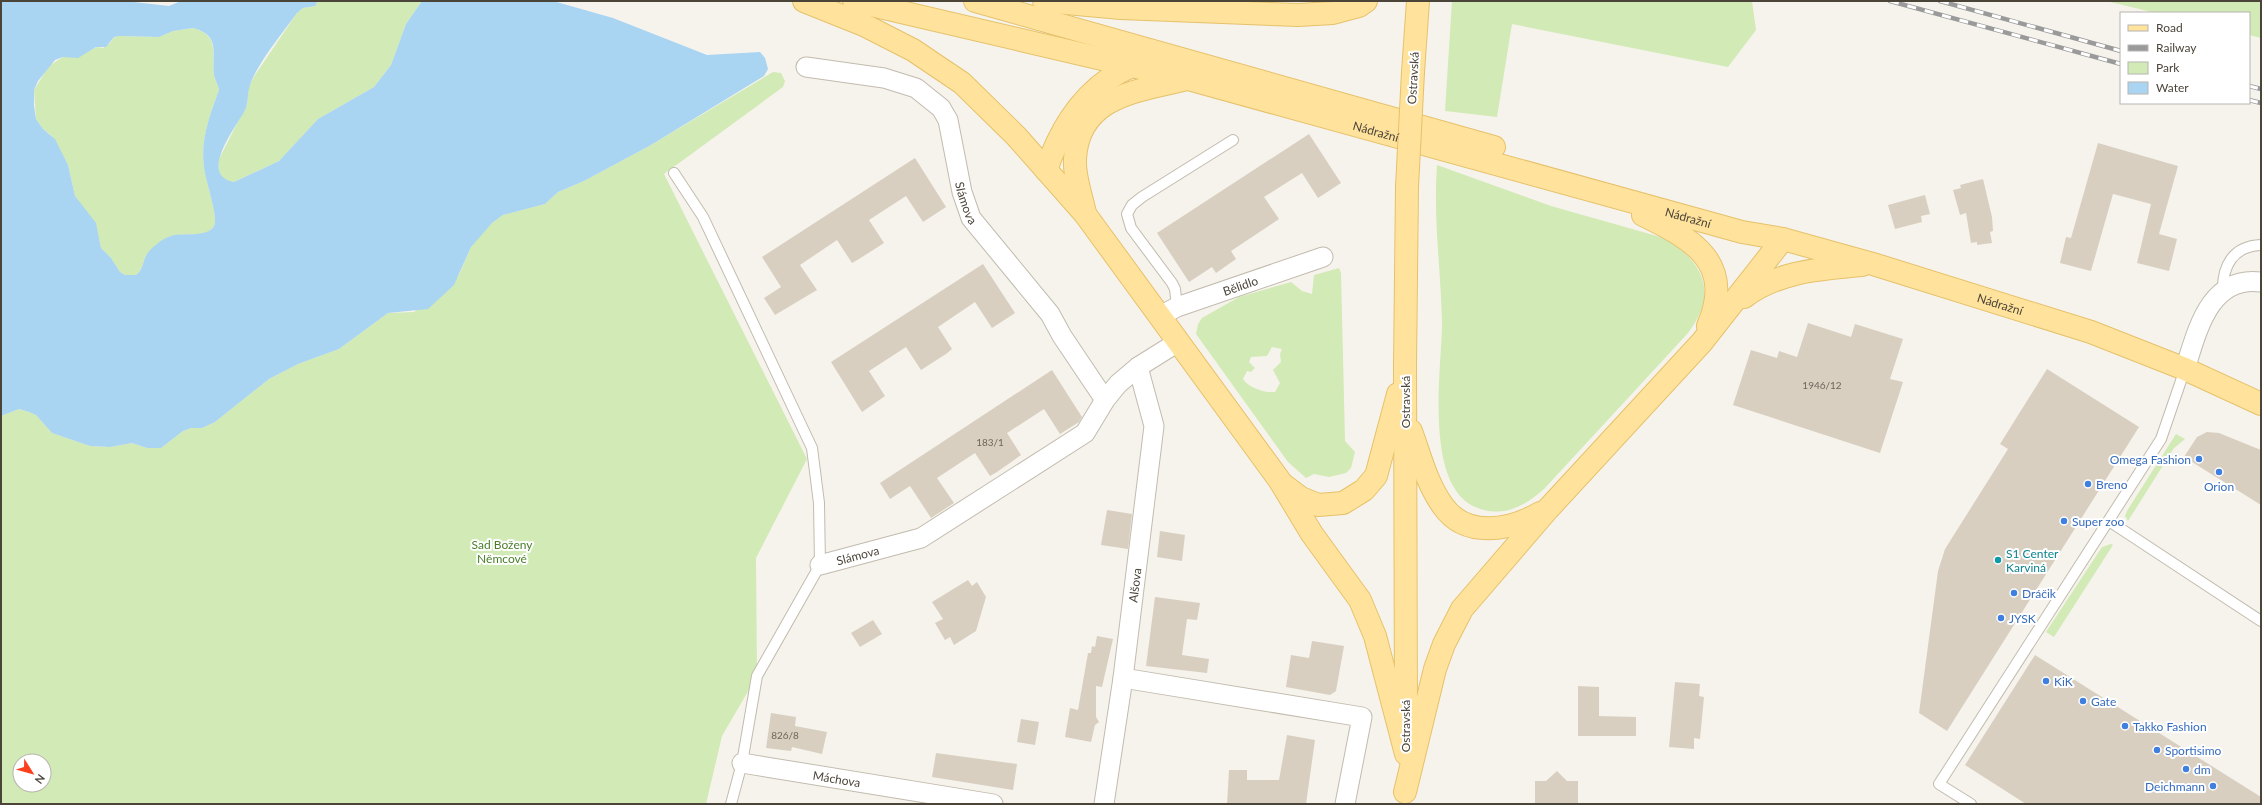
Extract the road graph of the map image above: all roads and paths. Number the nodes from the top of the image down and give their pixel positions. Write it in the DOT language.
graph roads {
  1 [pos="804,1"];
  2 [pos="854,1"];
  3 [pos="975,1"];
  4 [pos="1044,1"];
  5 [pos="1366,1"];
  6 [pos="1418,1"];
  7 [pos="1183,58"];
  8 [pos="1132,66"];
  9 [pos="806,67"];
  10 [pos="1188,79"];
  11 [pos="1233,140"];
  12 [pos="1046,170"];
  13 [pos="674,172"];
  14 [pos="1587,189"];
  15 [pos="1085,214"];
  16 [pos="1783,238"];
  17 [pos="2261,245"];
  18 [pos="1323,257"];
  19 [pos="1874,264"];
  20 [pos="2261,282"];
  21 [pos="2224,292"];
  22 [pos="1168,311"];
  23 [pos="1722,316"];
  24 [pos="1178,342"];
  25 [pos="1702,342"];
  26 [pos="1405,366"];
  27 [pos="1138,367"];
  28 [pos="2185,369"];
  29 [pos="1105,400"];
  30 [pos="2261,404"];
  31 [pos="1405,417"];
  32 [pos="1280,481"];
  33 [pos="1548,509"];
  34 [pos="2109,521"];
  35 [pos="820,565"];
  36 [pos="2261,621"];
  37 [pos="1124,678"];
  38 [pos="1406,754"];
  39 [pos="742,763"];
  40 [pos="1405,798"];
  41 [pos="930,800"];
  42 [pos="731,804"];
  43 [pos="994,804"];
  44 [pos="1104,804"];
  45 [pos="1345,804"];
  46 [pos="1971,804"];
  1 -- 12 [label="main road"];
  2 -- 8 [label="main road, Nádražní"];
  3 -- 7 [label="main road"];
  4 -- 5 [label="main road"];
  6 -- 26 [label="main road, Ostravská, bridge"];
  7 -- 8 [label="main road"];
  7 -- 16 [label="main road"];
  8 -- 10 [label="main road, Nádražní"];
  8 -- 12 [label="main road"];
  9 -- 29 [label="street, Slámova"];
  10 -- 14 [label="main road, Nádražní"];
  10 -- 15 [label="main road"];
  11 -- 22 [label="lane"];
  12 -- 15 [label="main road"];
  13 -- 35 [label="lane"];
  14 -- 16 [label="main road, Nádražní"];
  14 -- 25 [label="main road"];
  15 -- 22 [label="main road"];
  16 -- 19 [label="main road, Nádražní"];
  16 -- 23 [label="main road"];
  17 -- 21 [label="lane"];
  18 -- 22 [label="street, Bělidlo"];
  19 -- 23 [label="main road"];
  19 -- 28 [label="main road, Nádražní"];
  20 -- 21 [label="street"];
  21 -- 28 [label="street"];
  22 -- 24 [label="main road"];
  23 -- 25 [label="main road"];
  24 -- 27 [label="street, Slámova"];
  24 -- 32 [label="main road"];
  25 -- 33 [label="main road"];
  26 -- 31 [label="main road, Ostravská"];
  26 -- 32 [label="main road"];
  27 -- 29 [label="street, Slámova"];
  27 -- 37 [label="street, Alšova"];
  28 -- 30 [label="main road, Nádražní"];
  28 -- 34 [label="lane"];
  29 -- 35 [label="street, Slámova"];
  31 -- 33 [label="main road"];
  31 -- 38 [label="main road, Ostravská"];
  32 -- 38 [label="main road"];
  33 -- 40 [label="main road"];
  34 -- 36 [label="lane"];
  34 -- 46 [label="lane"];
  35 -- 39 [label="lane, Slámova"];
  37 -- 44 [label="street, Alšova"];
  37 -- 45 [label="street"];
  38 -- 40 [label="main road, Ostravská"];
  39 -- 41 [label="street, Máchova"];
  39 -- 42 [label="lane, Slámova"];
  41 -- 43 [label="street, Máchova"];
}
